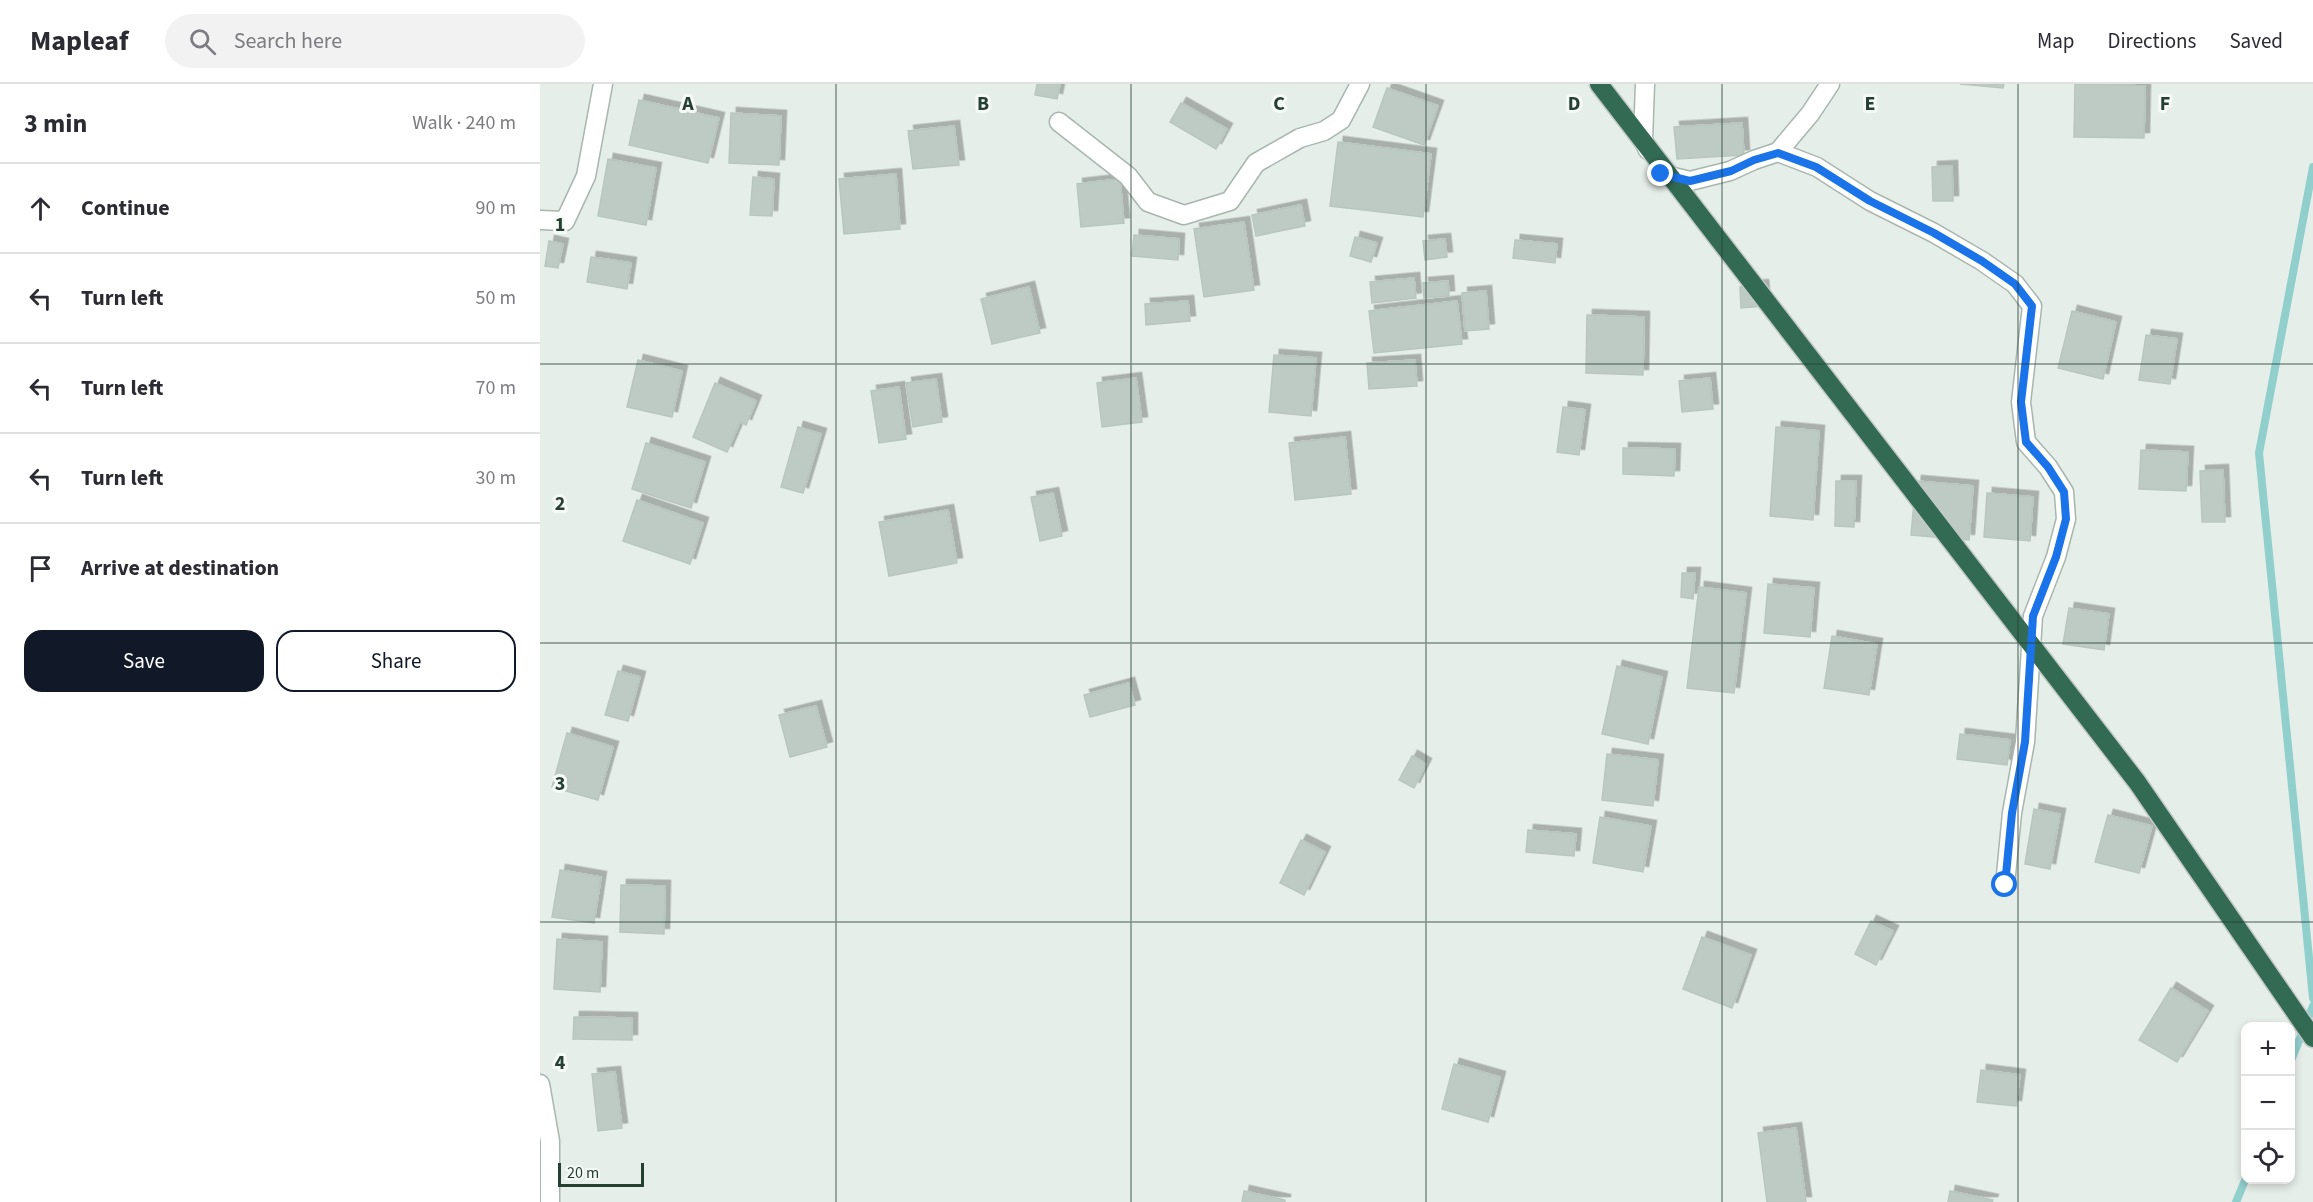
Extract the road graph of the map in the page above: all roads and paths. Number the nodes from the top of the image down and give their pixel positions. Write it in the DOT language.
graph roads {
  1 [pos="603,84"];
  2 [pos="1360,84"];
  3 [pos="1599,84"];
  4 [pos="1645,84"];
  5 [pos="1830,84"];
  6 [pos="1059,122"];
  7 [pos="1778,153"];
  8 [pos="540,220"];
  9 [pos="2005,885"];
  10 [pos="2313,1038"];
  11 [pos="540,1084"];
  12 [pos="550,1202"];
  1 -- 8 [label="street"];
  2 -- 6 [label="street"];
  3 -- 10 [label="highway"];
  4 -- 7 [label="street"];
  5 -- 7 [label="street"];
  7 -- 9 [label="street"];
  11 -- 12 [label="street"];
}
